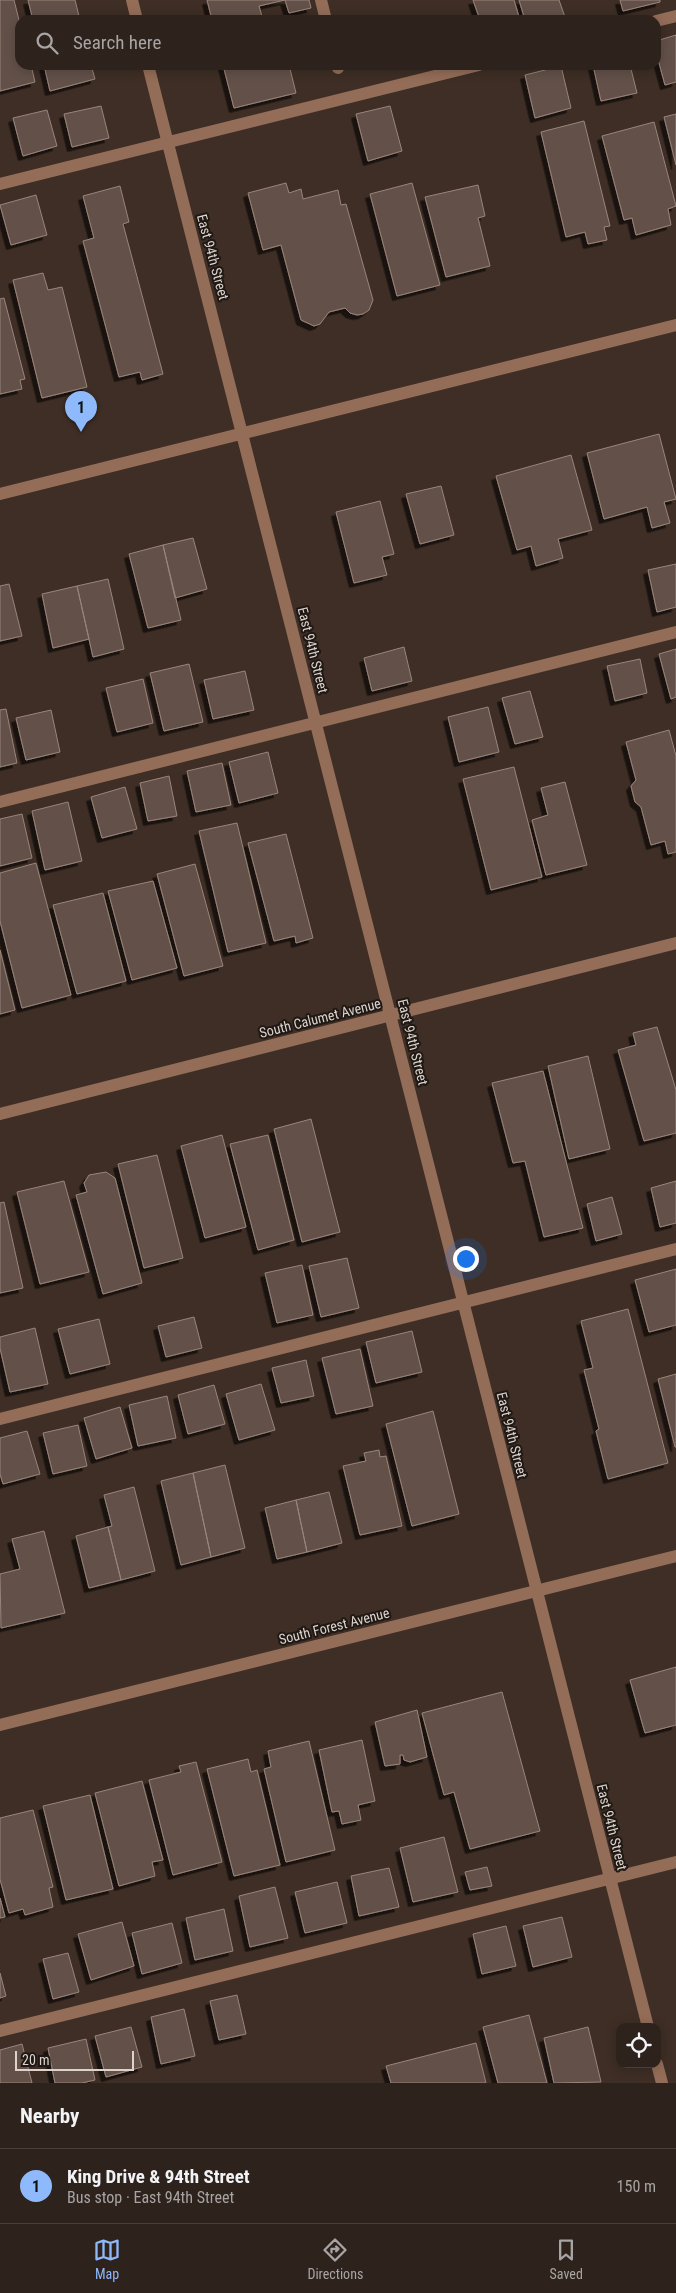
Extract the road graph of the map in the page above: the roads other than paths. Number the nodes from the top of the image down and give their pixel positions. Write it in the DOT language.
graph roads {
  1 [pos="132,0"];
  2 [pos="321,0"];
  3 [pos="136,15"];
  4 [pos="325,15"];
  5 [pos="676,16"];
  6 [pos="661,20"];
  7 [pos="149,70"];
  8 [pos="459,70"];
  9 [pos="168,143"];
  10 [pos="0,184"];
  11 [pos="676,325"];
  12 [pos="243,432"];
  13 [pos="0,494"];
  14 [pos="676,632"];
  15 [pos="316,723"];
  16 [pos="0,802"];
  17 [pos="676,943"];
  18 [pos="390,1015"];
  19 [pos="0,1114"];
  20 [pos="676,1249"];
  21 [pos="463,1303"];
  22 [pos="0,1419"];
  23 [pos="676,1556"];
  24 [pos="536,1591"];
  25 [pos="0,1725"];
  26 [pos="676,1862"];
  27 [pos="610,1879"];
  28 [pos="647,2023"];
  29 [pos="0,2031"];
  30 [pos="658,2068"];
  31 [pos="662,2083"];
  1 -- 3 [label="street"];
  2 -- 4 [label="street"];
  5 -- 6 [label="street"];
  7 -- 9 [label="street, East 94th Street"];
  8 -- 9 [label="street"];
  9 -- 10 [label="street"];
  9 -- 12 [label="street, East 94th Street"];
  11 -- 12 [label="street"];
  12 -- 13 [label="street"];
  12 -- 15 [label="street, East 94th Street"];
  14 -- 15 [label="street"];
  15 -- 16 [label="street"];
  15 -- 18 [label="street, East 94th Street"];
  17 -- 18 [label="street, South Calumet Avenue"];
  18 -- 19 [label="street, South Calumet Avenue"];
  18 -- 21 [label="street, East 94th Street"];
  20 -- 21 [label="street"];
  21 -- 22 [label="street"];
  21 -- 24 [label="street, East 94th Street"];
  23 -- 24 [label="street, South Forest Avenue"];
  24 -- 25 [label="street, South Forest Avenue"];
  24 -- 27 [label="street, East 94th Street"];
  26 -- 27 [label="street"];
  27 -- 28 [label="street, East 94th Street"];
  27 -- 29 [label="street"];
  30 -- 31 [label="street"];
}
